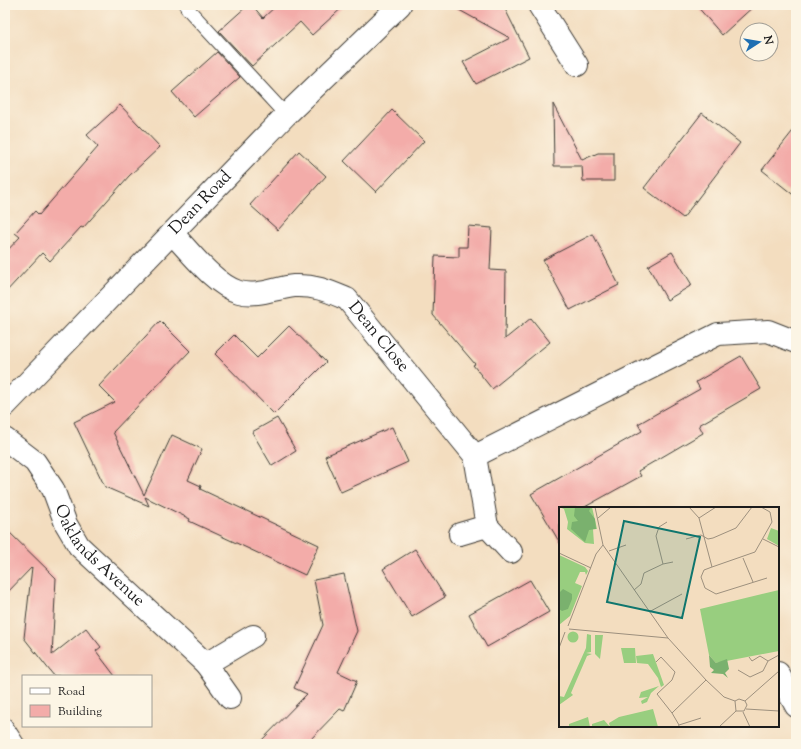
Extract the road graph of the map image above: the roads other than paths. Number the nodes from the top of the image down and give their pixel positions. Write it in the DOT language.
graph roads {
  1 [pos="400,5"];
  2 [pos="538,5"];
  3 [pos="187,8"];
  4 [pos="577,65"];
  5 [pos="286,115"];
  6 [pos="173,234"];
  7 [pos="796,342"];
  8 [pos="5,406"];
  9 [pos="5,439"];
  10 [pos="475,456"];
  11 [pos="487,526"];
  12 [pos="460,534"];
  13 [pos="511,552"];
  14 [pos="253,636"];
  15 [pos="206,664"];
  16 [pos="779,675"];
  17 [pos="230,698"];
  18 [pos="796,706"];
  19 [pos="5,724"];
  20 [pos="18,744"];
  1 -- 5 [label="street, Dean Road"];
  2 -- 4 [label="street"];
  3 -- 5 [label="lane"];
  5 -- 6 [label="street, Dean Road"];
  6 -- 8 [label="street, Dean Road"];
  6 -- 10 [label="street, Dean Close"];
  7 -- 10 [label="street"];
  9 -- 15 [label="street, Oaklands Avenue"];
  10 -- 11 [label="street, Dean Close"];
  11 -- 12 [label="street"];
  11 -- 13 [label="street"];
  14 -- 15 [label="street"];
  15 -- 17 [label="street, Oaklands Avenue"];
  16 -- 18 [label="street"];
  19 -- 20 [label="lane"];
}
